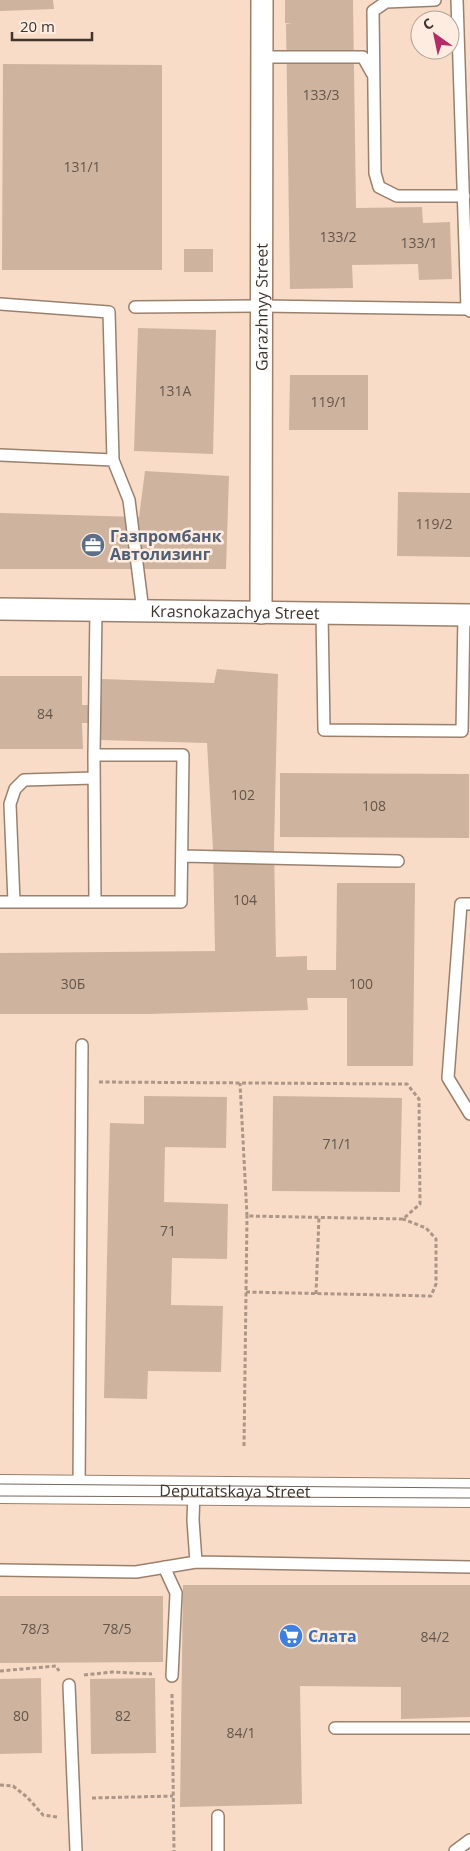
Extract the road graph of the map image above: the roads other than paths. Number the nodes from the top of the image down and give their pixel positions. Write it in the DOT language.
graph roads {
  1 [pos="262,0"];
  2 [pos="435,0"];
  3 [pos="458,0"];
  4 [pos="261,57"];
  5 [pos="373,75"];
  6 [pos="464,196"];
  7 [pos="0,304"];
  8 [pos="261,306"];
  9 [pos="134,307"];
  10 [pos="468,310"];
  11 [pos="0,456"];
  12 [pos="114,460"];
  13 [pos="0,609"];
  14 [pos="96,610"];
  15 [pos="143,611"];
  16 [pos="261,613"];
  17 [pos="322,613"];
  18 [pos="467,615"];
  19 [pos="94,755"];
  20 [pos="94,778"];
  21 [pos="182,856"];
  22 [pos="398,861"];
  23 [pos="95,901"];
  24 [pos="0,902"];
  25 [pos="14,902"];
  26 [pos="470,904"];
  27 [pos="82,1045"];
  28 [pos="470,1114"];
  29 [pos="0,1489"];
  30 [pos="79,1490"];
  31 [pos="194,1491"];
  32 [pos="470,1493"];
  33 [pos="196,1562"];
  34 [pos="164,1567"];
  35 [pos="470,1567"];
  36 [pos="0,1570"];
  37 [pos="172,1676"];
  38 [pos="69,1685"];
  39 [pos="335,1728"];
  40 [pos="470,1728"];
  41 [pos="218,1816"];
  42 [pos="470,1840"];
  43 [pos="76,1851"];
  44 [pos="218,1851"];
  45 [pos="455,1851"];
  1 -- 4 [label="street, Garazhnyy Street"];
  2 -- 5 [label="lane"];
  3 -- 6 [label="lane"];
  4 -- 5 [label="lane"];
  4 -- 8 [label="street, Garazhnyy Street"];
  5 -- 6 [label="lane"];
  6 -- 10 [label="lane"];
  7 -- 12 [label="lane"];
  8 -- 9 [label="lane"];
  8 -- 10 [label="lane"];
  8 -- 16 [label="street, Garazhnyy Street"];
  11 -- 12 [label="lane"];
  12 -- 15 [label="lane"];
  13 -- 14 [label="street, Krasnokazachya Street"];
  14 -- 15 [label="street, Krasnokazachya Street"];
  14 -- 19 [label="lane"];
  15 -- 16 [label="street, Krasnokazachya Street"];
  16 -- 17 [label="street, Krasnokazachya Street"];
  17 -- 18 [label="street, Krasnokazachya Street"];
  17 -- 18 [label="lane"];
  19 -- 20 [label="lane"];
  19 -- 21 [label="lane"];
  20 -- 23 [label="lane"];
  20 -- 25 [label="lane"];
  21 -- 22 [label="lane"];
  21 -- 23 [label="lane"];
  23 -- 25 [label="lane"];
  24 -- 25 [label="lane"];
  26 -- 28 [label="lane"];
  27 -- 30 [label="lane"];
  29 -- 30 [label="main road, Deputatskaya Street"];
  30 -- 31 [label="main road, Deputatskaya Street"];
  31 -- 32 [label="main road, Deputatskaya Street"];
  31 -- 33 [label="lane"];
  33 -- 34 [label="lane"];
  33 -- 35 [label="lane"];
  34 -- 36 [label="lane"];
  34 -- 37 [label="lane"];
  38 -- 43 [label="lane"];
  39 -- 40 [label="lane"];
  41 -- 44 [label="lane"];
  42 -- 45 [label="lane"];
}
